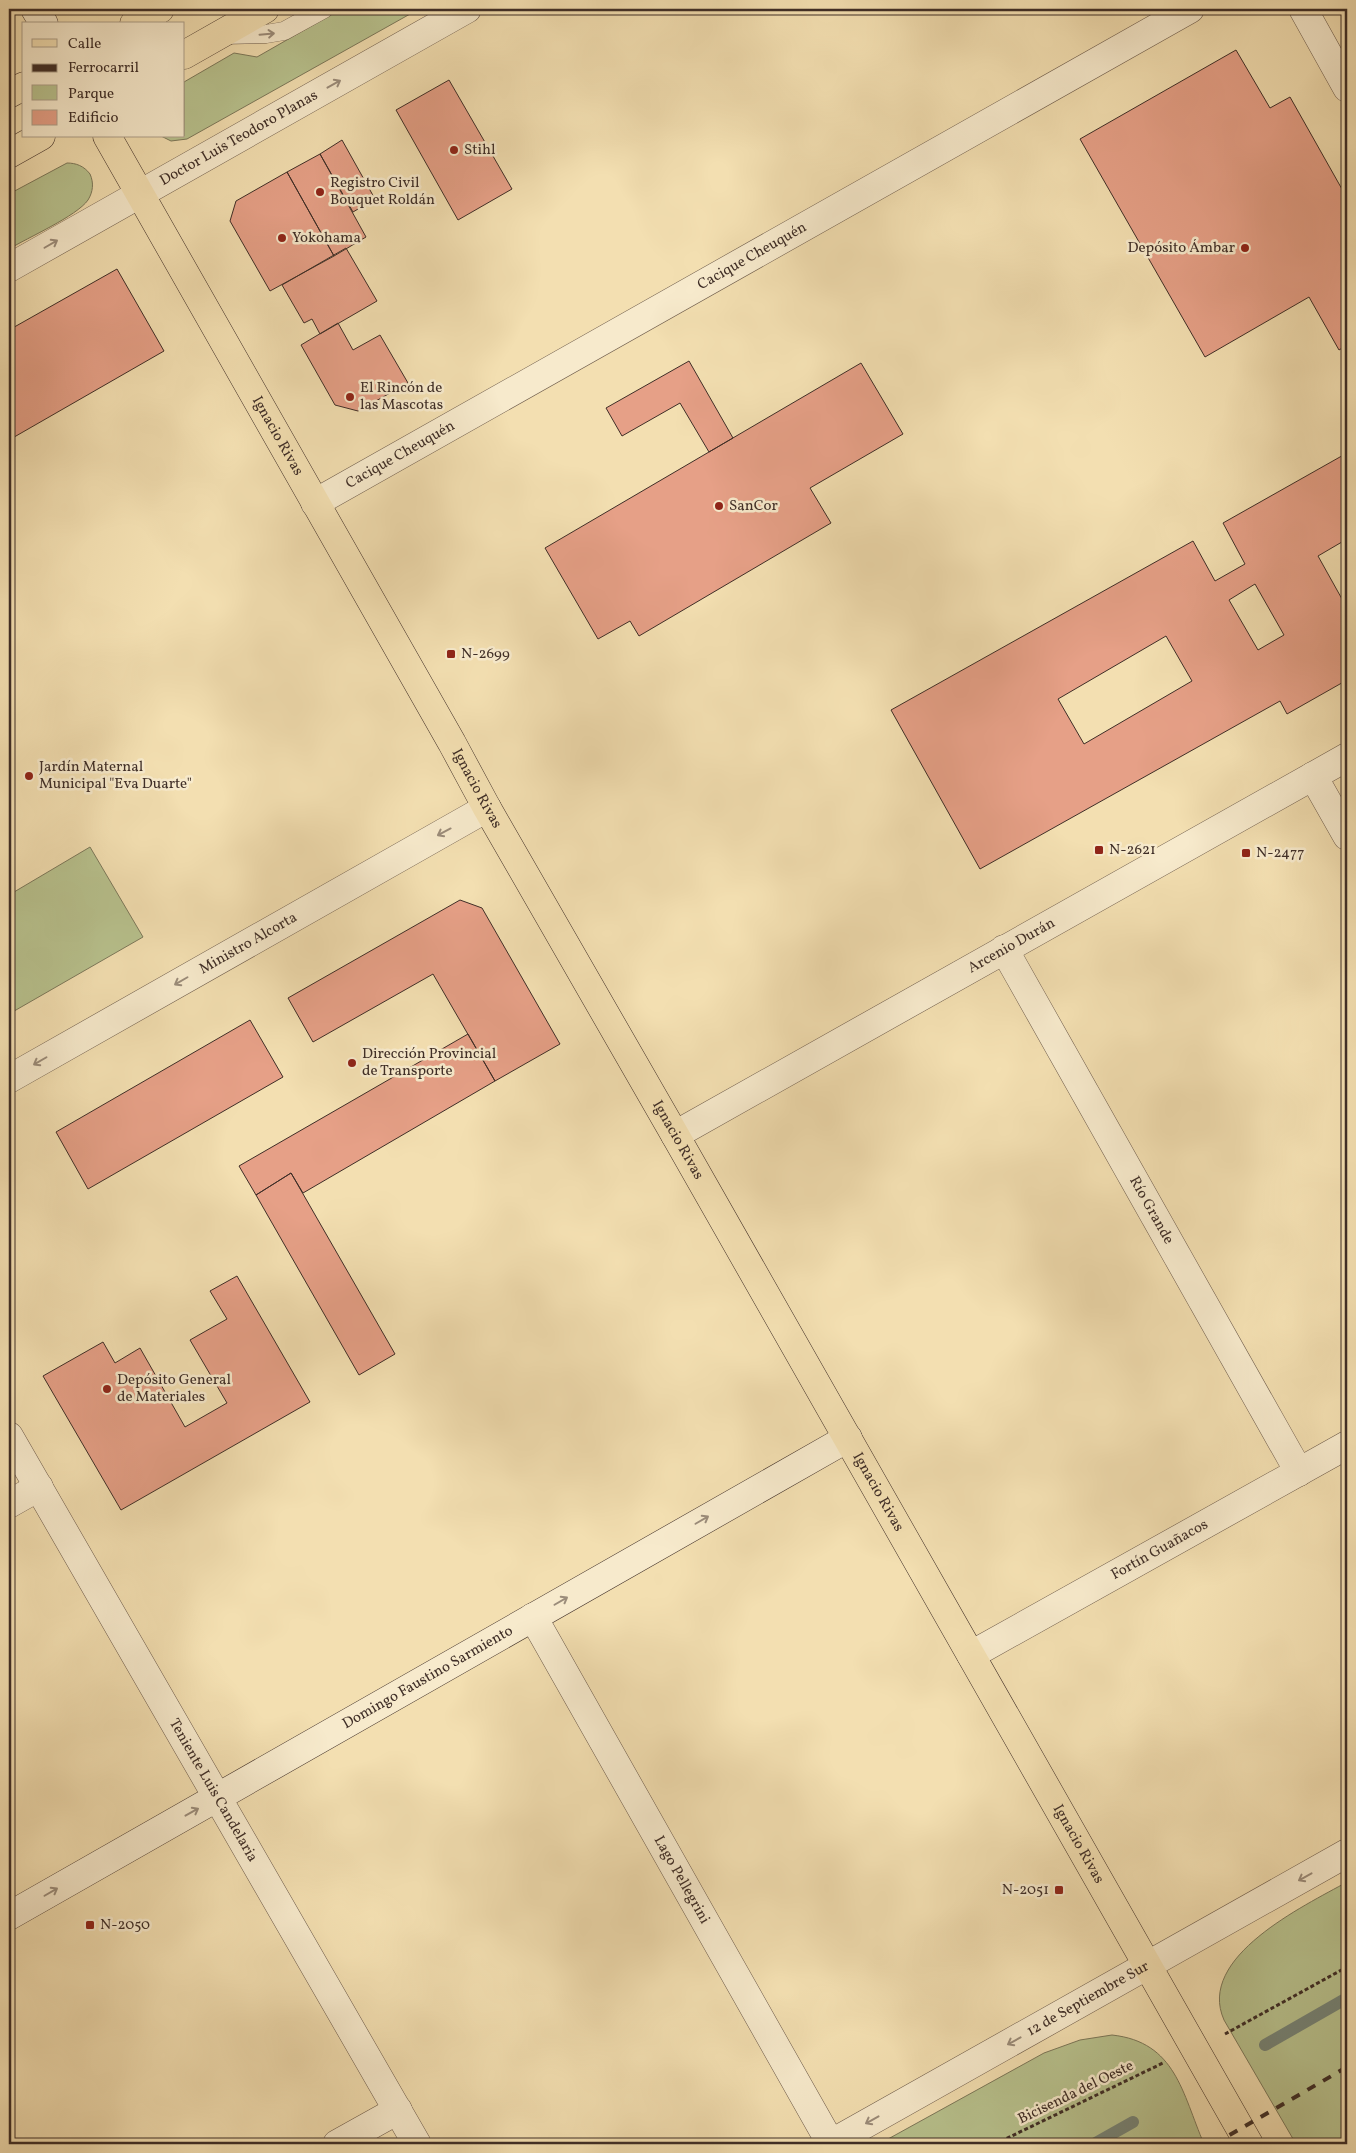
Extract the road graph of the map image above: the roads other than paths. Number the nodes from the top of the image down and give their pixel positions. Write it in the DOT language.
graph roads {
  1 [pos="35,9"];
  2 [pos="160,9"];
  3 [pos="265,9"];
  4 [pos="324,9"];
  5 [pos="467,9"];
  6 [pos="1190,9"];
  7 [pos="1303,9"];
  8 [pos="43,22"];
  9 [pos="137,22"];
  10 [pos="218,35"];
  11 [pos="185,54"];
  12 [pos="22,87"];
  13 [pos="1347,88"];
  14 [pos="9,94"];
  15 [pos="37,138"];
  16 [pos="108,138"];
  17 [pos="9,154"];
  18 [pos="139,193"];
  19 [pos="9,268"];
  20 [pos="315,503"];
  21 [pos="1347,757"];
  22 [pos="1313,776"];
  23 [pos="487,808"];
  24 [pos="1347,836"];
  25 [pos="1004,949"];
  26 [pos="9,1079"];
  27 [pos="675,1135"];
  28 [pos="9,1436"];
  29 [pos="848,1438"];
  30 [pos="1347,1445"];
  31 [pos="1299,1472"];
  32 [pos="39,1488"];
  33 [pos="9,1504"];
  34 [pos="534,1617"];
  35 [pos="971,1655"];
  36 [pos="217,1798"];
  37 [pos="1347,1853"];
  38 [pos="9,1916"];
  39 [pos="1148,1965"];
  40 [pos="398,2110"];
  41 [pos="337,2144"];
  42 [pos="417,2144"];
  43 [pos="830,2144"];
  44 [pos="1250,2144"];
  1 -- 8 [label="street"];
  2 -- 9 [label="main road"];
  3 -- 10 [label="main road"];
  10 -- 4 [label="lane, one-way"];
  18 -- 5 [label="street, Doctor Luis Teodoro Planas, one-way"];
  6 -- 20 [label="street, Cacique Cheuquén"];
  7 -- 13 [label="street"];
  10 -- 11 [label="main road"];
  12 -- 14 [label="main road"];
  15 -- 17 [label="main road"];
  16 -- 18 [label="main road, Ignacio Rivas"];
  19 -- 18 [label="street, Doctor Luis Teodoro Planas, one-way"];
  18 -- 20 [label="main road, Ignacio Rivas"];
  20 -- 23 [label="main road, Ignacio Rivas"];
  21 -- 22 [label="street, Arcenio Durán"];
  22 -- 24 [label="street"];
  22 -- 25 [label="street, Arcenio Durán"];
  23 -- 26 [label="street, Ministro Alcorta, one-way"];
  23 -- 27 [label="main road, Ignacio Rivas"];
  25 -- 27 [label="street, Arcenio Durán"];
  25 -- 31 [label="street, Río Grande"];
  27 -- 29 [label="main road, Ignacio Rivas"];
  28 -- 32 [label="street, Teniente Luis Candelaria"];
  34 -- 29 [label="street, Domingo Faustino Sarmiento, one-way"];
  29 -- 35 [label="main road, Ignacio Rivas"];
  30 -- 31 [label="street, Fortín Guañacos"];
  31 -- 35 [label="street, Fortín Guañacos"];
  32 -- 33 [label="street"];
  32 -- 36 [label="street, Teniente Luis Candelaria"];
  34 -- 36 [label="street, Domingo Faustino Sarmiento"];
  34 -- 43 [label="street, Lago Pellegrini"];
  35 -- 39 [label="main road, Ignacio Rivas"];
  38 -- 36 [label="street, Domingo Faustino Sarmiento, one-way"];
  36 -- 40 [label="street, Teniente Luis Candelaria"];
  37 -- 39 [label="street, 12 de Septiembre Sur, one-way"];
  39 -- 43 [label="street, 12 de Septiembre Sur, one-way"];
  39 -- 44 [label="main road, Ignacio Rivas"];
  40 -- 41 [label="street"];
  40 -- 42 [label="street, Teniente Luis Candelaria"];
}
